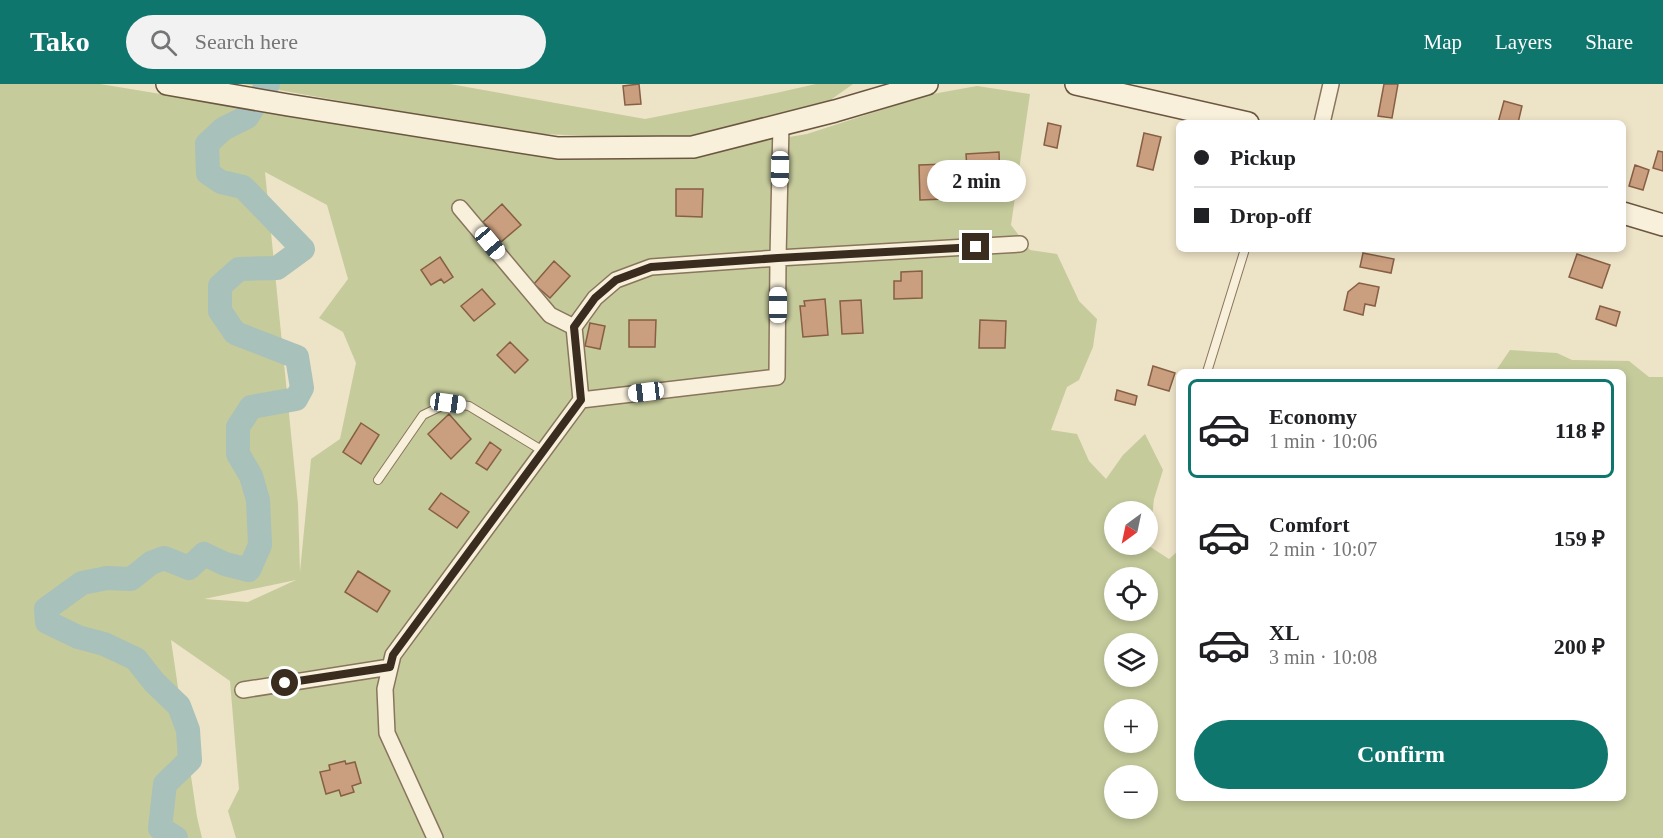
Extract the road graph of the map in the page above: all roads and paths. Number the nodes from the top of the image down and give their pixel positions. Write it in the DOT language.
graph roads {
  1 [pos="167,84"];
  2 [pos="927,84"];
  3 [pos="1076,84"];
  4 [pos="1331,84"];
  5 [pos="1235,120"];
  6 [pos="1323,120"];
  7 [pos="781,124"];
  8 [pos="460,208"];
  9 [pos="1626,214"];
  10 [pos="1663,225"];
  11 [pos="1020,244"];
  12 [pos="1244,252"];
  13 [pos="778,258"];
  14 [pos="574,327"];
  15 [pos="1208,369"];
  16 [pos="581,400"];
  17 [pos="543,451"];
  18 [pos="378,480"];
  19 [pos="390,667"];
  20 [pos="243,690"];
  21 [pos="435,838"];
  1 -- 7 [label="main road"];
  2 -- 7 [label="main road"];
  3 -- 5 [label="main road"];
  4 -- 6 [label="street"];
  7 -- 13 [label="street"];
  8 -- 14 [label="street"];
  9 -- 10 [label="main road"];
  11 -- 13 [label="street"];
  12 -- 15 [label="lane"];
  13 -- 14 [label="street"];
  13 -- 16 [label="street"];
  14 -- 16 [label="street"];
  16 -- 17 [label="street"];
  17 -- 18 [label="lane"];
  17 -- 19 [label="street"];
  19 -- 20 [label="street"];
  19 -- 21 [label="street"];
}
